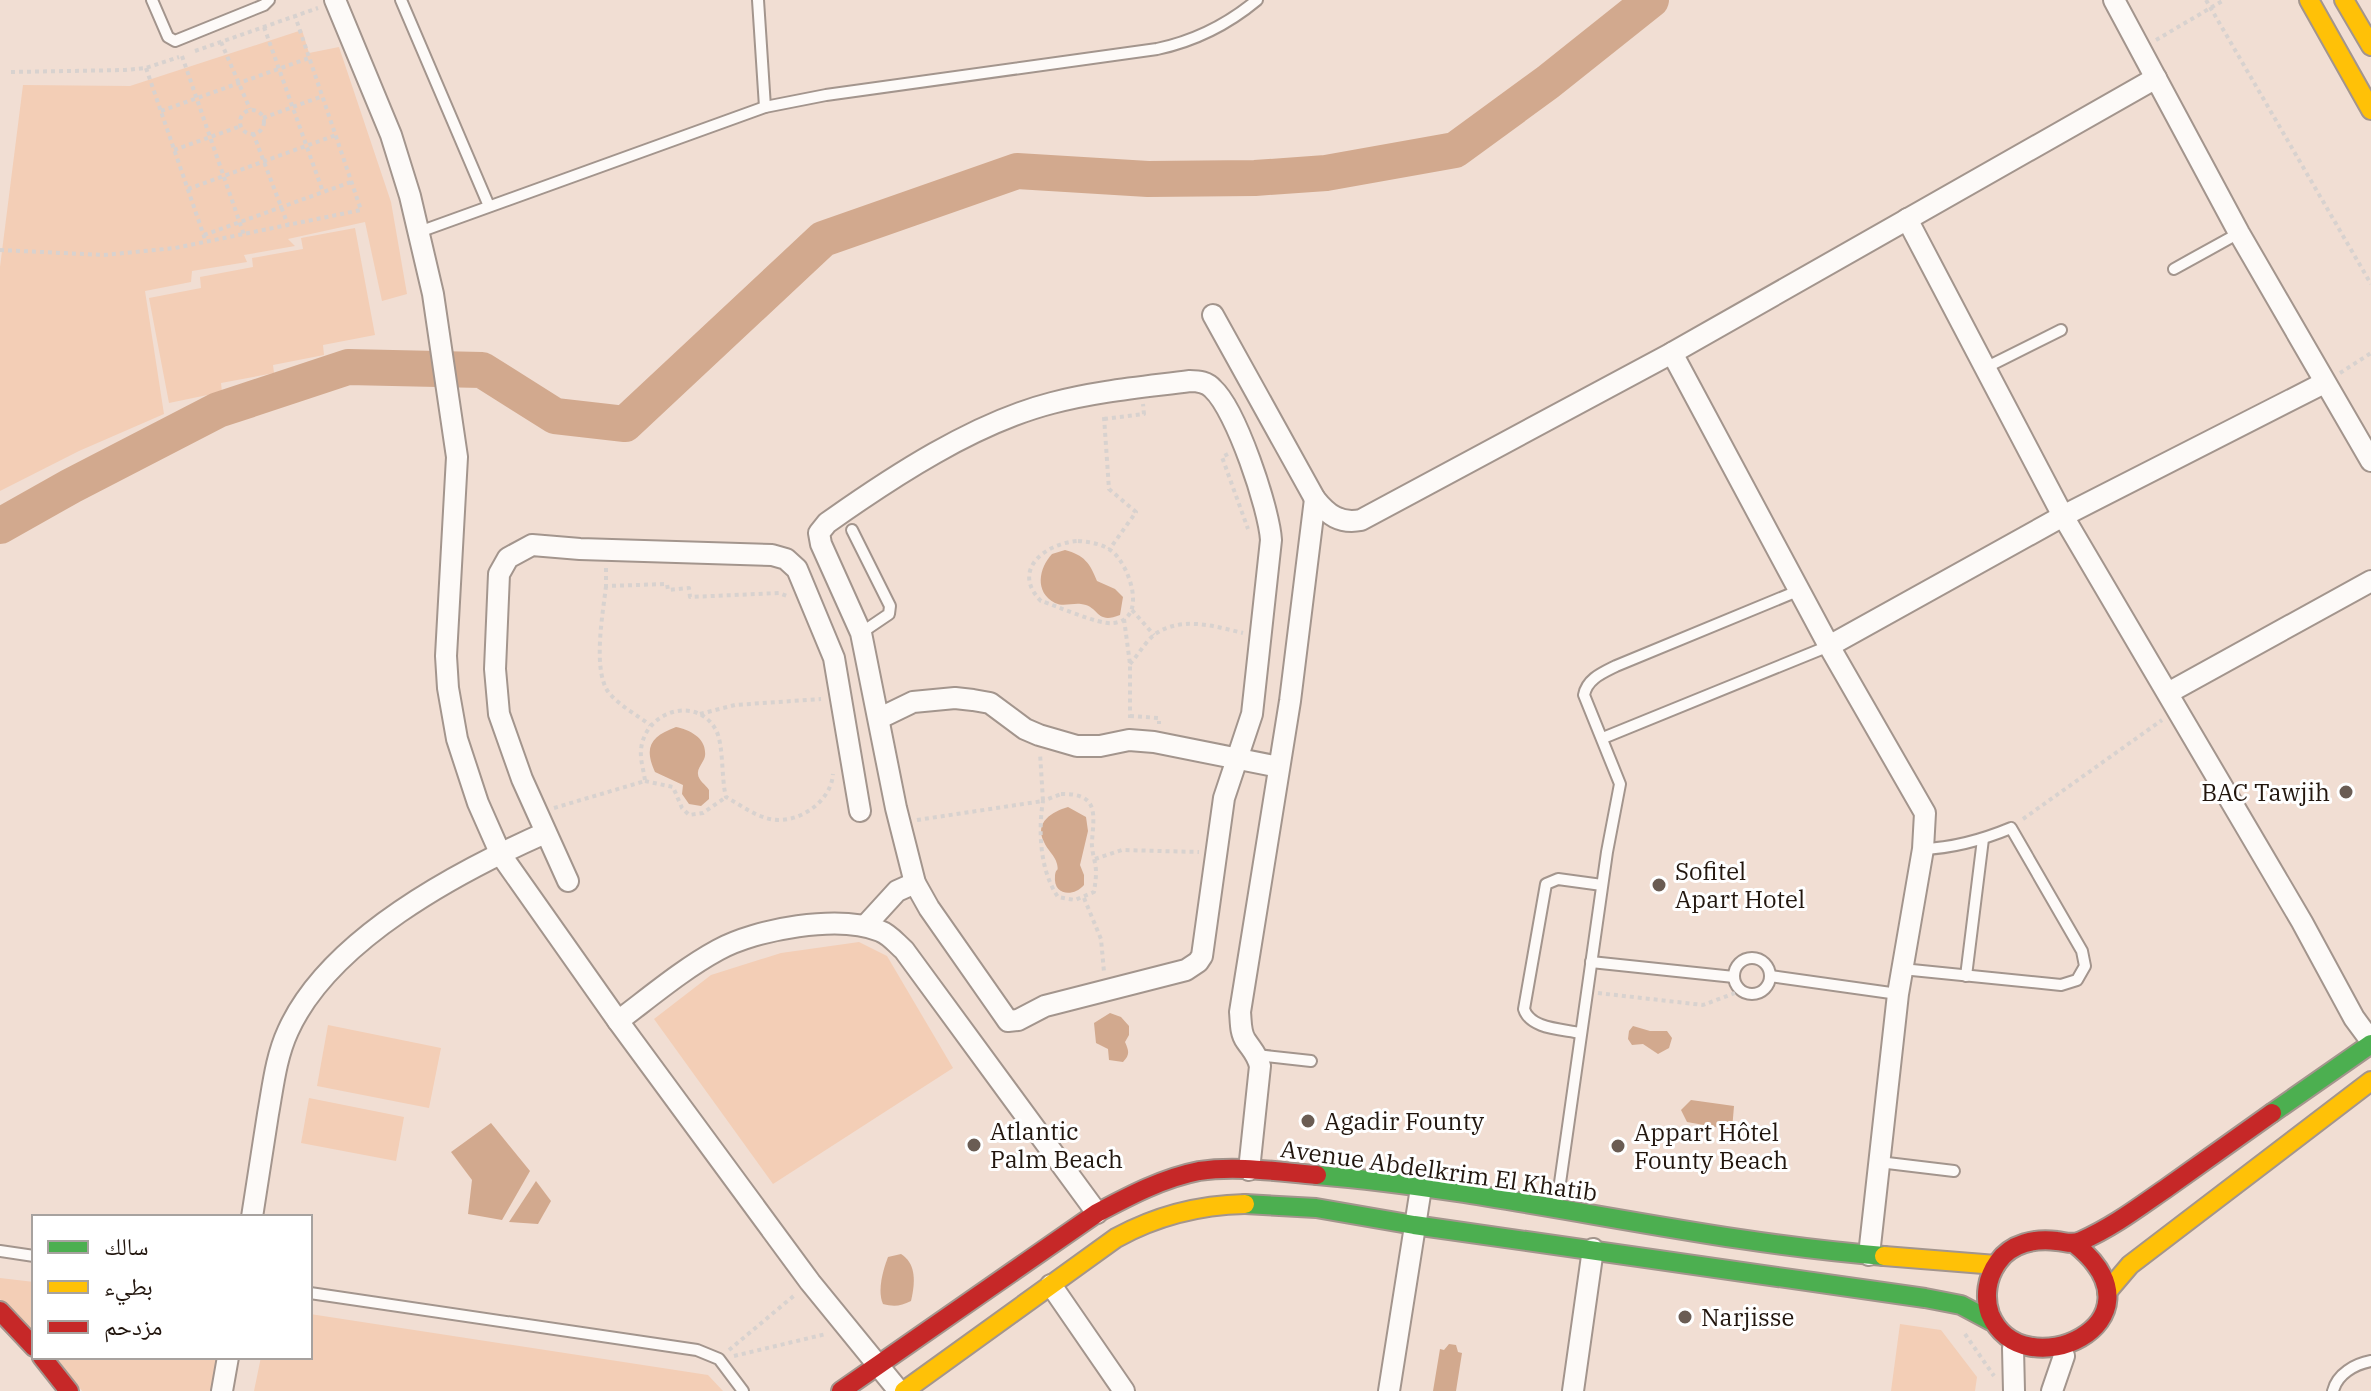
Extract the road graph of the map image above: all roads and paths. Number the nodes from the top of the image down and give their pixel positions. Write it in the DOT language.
graph roads {
  1 [pos="152,0"];
  2 [pos="269,0"];
  3 [pos="335,0"];
  4 [pos="401,0"];
  5 [pos="758,0"];
  6 [pos="1257,0"];
  7 [pos="2114,0"];
  8 [pos="2206,0"];
  9 [pos="2224,0"];
  10 [pos="2309,0"];
  11 [pos="2344,0"];
  12 [pos="2211,8"];
  13 [pos="295,16"];
  14 [pos="264,27"];
  15 [pos="221,42"];
  16 [pos="2371,46"];
  17 [pos="2140,49"];
  18 [pos="182,56"];
  19 [pos="310,58"];
  20 [pos="146,68"];
  21 [pos="279,69"];
  22 [pos="2156,78"];
  23 [pos="239,84"];
  24 [pos="323,96"];
  25 [pos="197,99"];
  26 [pos="293,107"];
  27 [pos="765,107"];
  28 [pos="251,110"];
  29 [pos="2371,110"];
  30 [pos="161,111"];
  31 [pos="263,118"];
  32 [pos="241,126"];
  33 [pos="253,133"];
  34 [pos="336,135"];
  35 [pos="211,138"];
  36 [pos="306,146"];
  37 [pos="174,150"];
  38 [pos="265,161"];
  39 [pos="224,175"];
  40 [pos="351,182"];
  41 [pos="188,189"];
  42 [pos="323,192"];
  43 [pos="489,206"];
  44 [pos="282,207"];
  45 [pos="1907,219"];
  46 [pos="241,222"];
  47 [pos="288,226"];
  48 [pos="419,232"];
  49 [pos="2239,233"];
  50 [pos="204,235"];
  51 [pos="244,235"];
  52 [pos="206,242"];
  53 [pos="0,250"];
  54 [pos="2174,269"];
  55 [pos="2371,284"];
  56 [pos="1213,315"];
  57 [pos="2061,330"];
  58 [pos="1672,353"];
  59 [pos="2371,353"];
  60 [pos="1985,368"];
  61 [pos="2324,383"];
  62 [pos="1104,393"];
  63 [pos="1156,399"];
  64 [pos="1104,419"];
  65 [pos="1235,451"];
  66 [pos="2371,461"];
  67 [pos="1315,499"];
  68 [pos="2063,516"];
  69 [pos="852,530"];
  70 [pos="1252,542"];
  71 [pos="605,550"];
  72 [pos="1109,550"];
  73 [pos="2371,581"];
  74 [pos="606,586"];
  75 [pos="1800,590"];
  76 [pos="792,606"];
  77 [pos="1132,610"];
  78 [pos="1124,619"];
  79 [pos="861,633"];
  80 [pos="1154,635"];
  81 [pos="1261,637"];
  82 [pos="1829,646"];
  83 [pos="1130,664"];
  84 [pos="820,686"];
  85 [pos="822,699"];
  86 [pos="2173,701"];
  87 [pos="824,712"];
  88 [pos="700,714"];
  89 [pos="880,718"];
  90 [pos="650,725"];
  91 [pos="1039,735"];
  92 [pos="1603,738"];
  93 [pos="1129,740"];
  94 [pos="1236,757"];
  95 [pos="831,764"];
  96 [pos="1279,767"];
  97 [pos="645,781"];
  98 [pos="726,797"];
  99 [pos="1043,801"];
  100 [pos="860,811"];
  101 [pos="537,814"];
  102 [pos="899,823"];
  103 [pos="2011,828"];
  104 [pos="545,833"];
  105 [pos="1983,839"];
  106 [pos="1923,849"];
  107 [pos="1216,853"];
  108 [pos="501,855"];
  109 [pos="1095,859"];
  110 [pos="568,881"];
  111 [pos="915,883"];
  112 [pos="1602,885"];
  113 [pos="1084,898"];
  114 [pos="865,926"];
  115 [pos="1591,962"];
  116 [pos="1902,969"];
  117 [pos="1770,976"];
  118 [pos="1966,976"];
  119 [pos="1734,977"];
  120 [pos="1105,991"];
  121 [pos="1587,991"];
  122 [pos="1741,991"];
  123 [pos="1898,994"];
  124 [pos="618,1021"];
  125 [pos="1580,1033"];
  126 [pos="2371,1042"];
  127 [pos="1257,1055"];
  128 [pos="1311,1061"];
  129 [pos="2371,1081"];
  130 [pos="1879,1162"];
  131 [pos="1249,1170"];
  132 [pos="1954,1171"];
  133 [pos="1421,1188"];
  134 [pos="1557,1207"];
  135 [pos="1097,1213"];
  136 [pos="252,1215"];
  137 [pos="1414,1225"];
  138 [pos="2075,1244"];
  139 [pos="1593,1249"];
  140 [pos="0,1251"];
  141 [pos="1869,1255"];
  142 [pos="32,1256"];
  143 [pos="1996,1265"];
  144 [pos="810,1282"];
  145 [pos="1051,1285"];
  146 [pos="2107,1292"];
  147 [pos="312,1293"];
  148 [pos="1961,1305"];
  149 [pos="0,1311"];
  150 [pos="1991,1321"];
  151 [pos="849,1329"];
  152 [pos="32,1345"];
  153 [pos="2013,1348"];
  154 [pos="2064,1356"];
  155 [pos="44,1359"];
  156 [pos="228,1359"];
  157 [pos="719,1359"];
  158 [pos="2371,1361"];
  159 [pos="875,1365"];
  160 [pos="2015,1388"];
  161 [pos="68,1391"];
  162 [pos="222,1391"];
  163 [pos="743,1391"];
  164 [pos="841,1391"];
  165 [pos="902,1391"];
  166 [pos="1124,1391"];
  167 [pos="1389,1391"];
  168 [pos="1573,1391"];
  169 [pos="2052,1391"];
  170 [pos="2333,1391"];
  1 -- 2 [label="lane"];
  3 -- 48 [label="street"];
  4 -- 43 [label="lane"];
  5 -- 27 [label="lane"];
  6 -- 27 [label="lane"];
  7 -- 17 [label="street"];
  8 -- 12 [label="path"];
  9 -- 12 [label="path"];
  10 -- 29 [label="street"];
  11 -- 16 [label="street"];
  12 -- 17 [label="path"];
  12 -- 55 [label="path"];
  13 -- 19 [label="path"];
  14 -- 21 [label="path"];
  15 -- 23 [label="path"];
  17 -- 22 [label="street"];
  18 -- 25 [label="path"];
  19 -- 21 [label="path"];
  19 -- 24 [label="path"];
  20 -- 30 [label="path"];
  21 -- 23 [label="path"];
  21 -- 26 [label="path"];
  22 -- 45 [label="street"];
  22 -- 49 [label="street"];
  23 -- 25 [label="path"];
  23 -- 28 [label="path"];
  24 -- 26 [label="path"];
  24 -- 34 [label="path"];
  25 -- 30 [label="path"];
  25 -- 35 [label="path"];
  26 -- 31 [label="path"];
  26 -- 36 [label="path"];
  27 -- 43 [label="lane"];
  28 -- 31 [label="path"];
  28 -- 32 [label="path"];
  30 -- 37 [label="path"];
  31 -- 33 [label="path"];
  32 -- 33 [label="path"];
  32 -- 35 [label="path"];
  33 -- 38 [label="path"];
  34 -- 36 [label="path"];
  34 -- 40 [label="path"];
  35 -- 37 [label="path"];
  35 -- 39 [label="path"];
  36 -- 38 [label="path"];
  36 -- 42 [label="path"];
  37 -- 41 [label="path"];
  38 -- 39 [label="path"];
  38 -- 44 [label="path"];
  39 -- 41 [label="path"];
  39 -- 46 [label="path"];
  40 -- 42 [label="path"];
  40 -- 47 [label="path"];
  41 -- 50 [label="path"];
  42 -- 44 [label="path"];
  43 -- 48 [label="lane"];
  44 -- 46 [label="path"];
  44 -- 47 [label="path"];
  45 -- 58 [label="street"];
  45 -- 60 [label="street"];
  46 -- 50 [label="path"];
  46 -- 51 [label="path"];
  47 -- 51 [label="path"];
  48 -- 108 [label="street"];
  49 -- 54 [label="lane"];
  49 -- 61 [label="street"];
  50 -- 52 [label="path"];
  51 -- 52 [label="path"];
  52 -- 53 [label="path"];
  56 -- 67 [label="street"];
  57 -- 60 [label="lane"];
  58 -- 67 [label="street"];
  58 -- 75 [label="street"];
  59 -- 61 [label="path"];
  60 -- 68 [label="street"];
  61 -- 66 [label="street"];
  61 -- 68 [label="street"];
  62 -- 64 [label="path"];
  62 -- 79 [label="street"];
  62 -- 81 [label="street"];
  63 -- 64 [label="path"];
  64 -- 72 [label="path"];
  65 -- 70 [label="path"];
  67 -- 96 [label="street"];
  68 -- 82 [label="street"];
  68 -- 86 [label="street"];
  69 -- 79 [label="lane"];
  71 -- 74 [label="path"];
  71 -- 100 [label="street"];
  71 -- 101 [label="street"];
  72 -- 77 [label="path"];
  72 -- 78 [label="path"];
  73 -- 86 [label="street"];
  74 -- 76 [label="path"];
  74 -- 90 [label="path"];
  75 -- 82 [label="street"];
  75 -- 92 [label="lane"];
  77 -- 78 [label="path"];
  77 -- 80 [label="path"];
  78 -- 83 [label="path"];
  79 -- 89 [label="street"];
  80 -- 81 [label="path"];
  80 -- 83 [label="path"];
  81 -- 94 [label="street"];
  82 -- 92 [label="lane"];
  82 -- 106 [label="street"];
  83 -- 93 [label="path"];
  84 -- 85 [label="path"];
  85 -- 87 [label="path"];
  85 -- 88 [label="path"];
  86 -- 103 [label="path"];
  86 -- 126 [label="street"];
  88 -- 90 [label="path"];
  88 -- 98 [label="path"];
  89 -- 91 [label="street"];
  89 -- 102 [label="street"];
  90 -- 97 [label="path"];
  91 -- 93 [label="street"];
  91 -- 99 [label="path"];
  92 -- 112 [label="lane"];
  93 -- 94 [label="street"];
  94 -- 96 [label="street"];
  94 -- 107 [label="street"];
  95 -- 98 [label="path"];
  96 -- 127 [label="street"];
  97 -- 98 [label="path"];
  97 -- 101 [label="path"];
  99 -- 102 [label="path"];
  99 -- 109 [label="path"];
  99 -- 113 [label="path"];
  101 -- 104 [label="street"];
  102 -- 111 [label="street"];
  103 -- 105 [label="lane"];
  103 -- 118 [label="lane"];
  104 -- 108 [label="street"];
  104 -- 110 [label="street"];
  105 -- 106 [label="lane"];
  105 -- 118 [label="lane"];
  106 -- 116 [label="street"];
  107 -- 109 [label="path"];
  107 -- 120 [label="street"];
  108 -- 124 [label="street"];
  108 -- 136 [label="street"];
  109 -- 113 [label="path"];
  111 -- 114 [label="street"];
  111 -- 120 [label="street"];
  112 -- 115 [label="lane"];
  112 -- 125 [label="lane"];
  113 -- 120 [label="path"];
  114 -- 124 [label="street"];
  114 -- 135 [label="street"];
  115 -- 119 [label="lane"];
  115 -- 121 [label="lane"];
  116 -- 118 [label="lane"];
  116 -- 123 [label="street"];
  117 -- 119 [label="lane"];
  117 -- 122 [label="lane"];
  117 -- 123 [label="lane"];
  119 -- 122 [label="lane"];
  121 -- 122 [label="path"];
  121 -- 125 [label="lane"];
  123 -- 130 [label="street"];
  124 -- 144 [label="street"];
  125 -- 134 [label="lane"];
  126 -- 138 [label="street"];
  127 -- 128 [label="lane"];
  127 -- 131 [label="street"];
  129 -- 146 [label="street"];
  130 -- 132 [label="lane"];
  130 -- 141 [label="street"];
  131 -- 133 [label="street, Avenue Abdelkrim El Khatib"];
  131 -- 135 [label="street, Avenue Abdelkrim El Khatib"];
  133 -- 134 [label="street, Avenue Abdelkrim El Khatib"];
  133 -- 137 [label="street"];
  134 -- 141 [label="street, Avenue Abdelkrim El Khatib"];
  135 -- 159 [label="street, Avenue Abdelkrim El Khatib"];
  137 -- 139 [label="street"];
  137 -- 145 [label="street"];
  137 -- 167 [label="street"];
  138 -- 143 [label="street"];
  138 -- 146 [label="street"];
  139 -- 148 [label="street"];
  139 -- 168 [label="street"];
  140 -- 142 [label="lane"];
  141 -- 143 [label="street, Avenue Abdelkrim El Khatib"];
  143 -- 150 [label="street"];
  144 -- 151 [label="street"];
  144 -- 157 [label="path"];
  145 -- 165 [label="street"];
  145 -- 166 [label="street"];
  146 -- 154 [label="street"];
  147 -- 157 [label="lane"];
  148 -- 150 [label="street"];
  148 -- 160 [label="path"];
  149 -- 152 [label="street"];
  150 -- 153 [label="street"];
  151 -- 157 [label="path"];
  151 -- 159 [label="street"];
  153 -- 154 [label="street"];
  153 -- 160 [label="street"];
  154 -- 169 [label="street"];
  155 -- 161 [label="street"];
  156 -- 162 [label="street"];
  157 -- 163 [label="lane"];
  158 -- 170 [label="lane"];
  159 -- 164 [label="street, Avenue Abdelkrim El Khatib"];
  159 -- 165 [label="street"];
}
